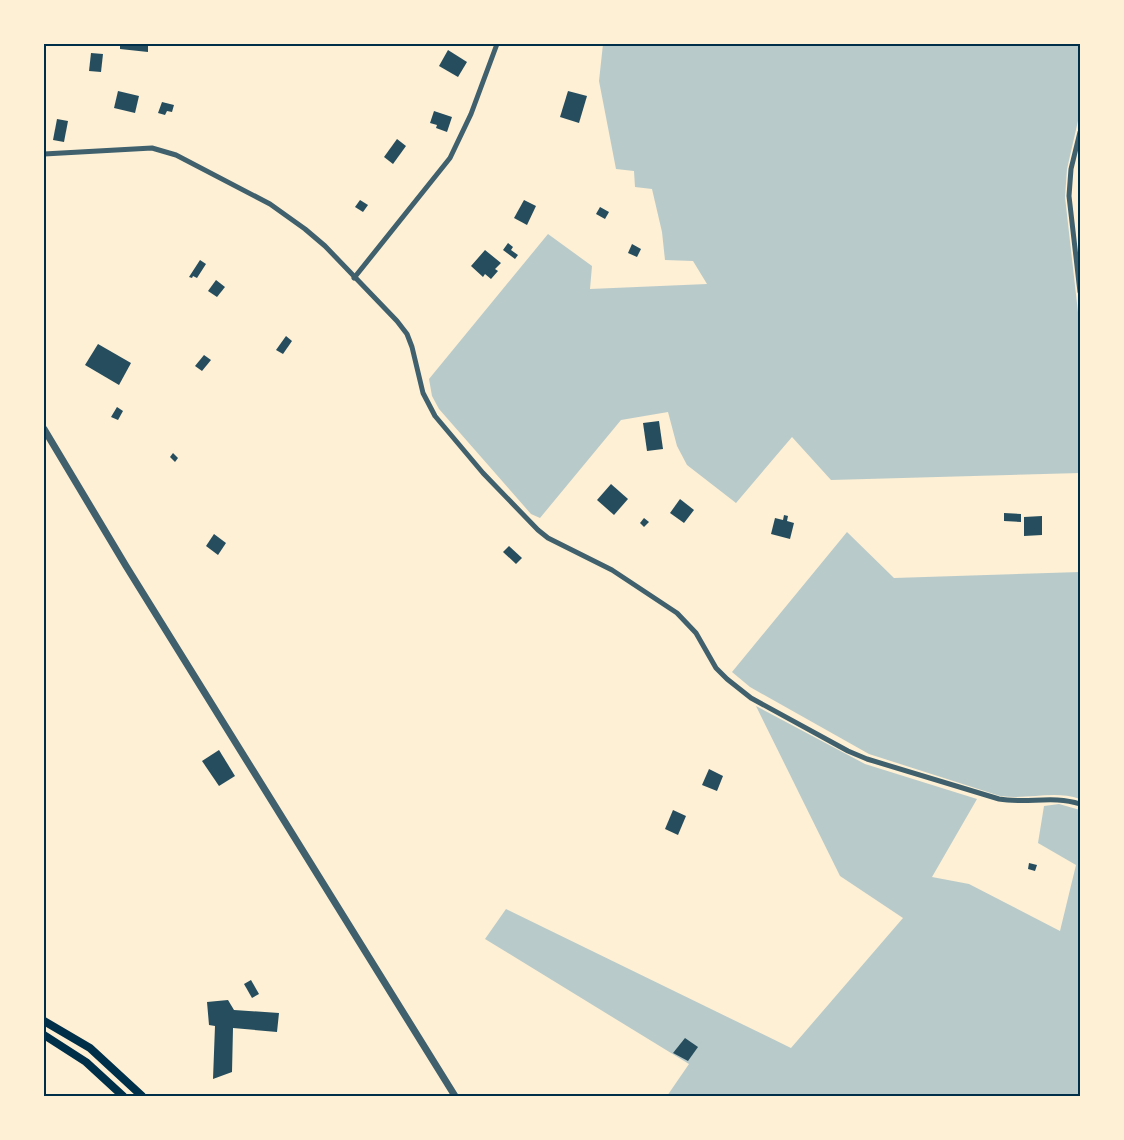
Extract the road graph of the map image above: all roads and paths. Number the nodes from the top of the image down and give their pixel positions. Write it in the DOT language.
graph roads {
  1 [pos="496,44"];
  2 [pos="1080,132"];
  3 [pos="44,154"];
  4 [pos="354,278"];
  5 [pos="1080,292"];
  6 [pos="44,429"];
  7 [pos="1080,804"];
  8 [pos="44,1021"];
  9 [pos="44,1035"];
  10 [pos="443,1077"];
  11 [pos="123,1096"];
  12 [pos="142,1096"];
  13 [pos="448,1096"];
  14 [pos="455,1096"];
  1 -- 4 [label="street"];
  2 -- 5 [label="street"];
  3 -- 4 [label="street"];
  4 -- 7 [label="street"];
  6 -- 10 [label="street"];
  8 -- 12 [label="main road"];
  9 -- 11 [label="main road"];
  10 -- 13 [label="street"];
  10 -- 14 [label="street"];
}
